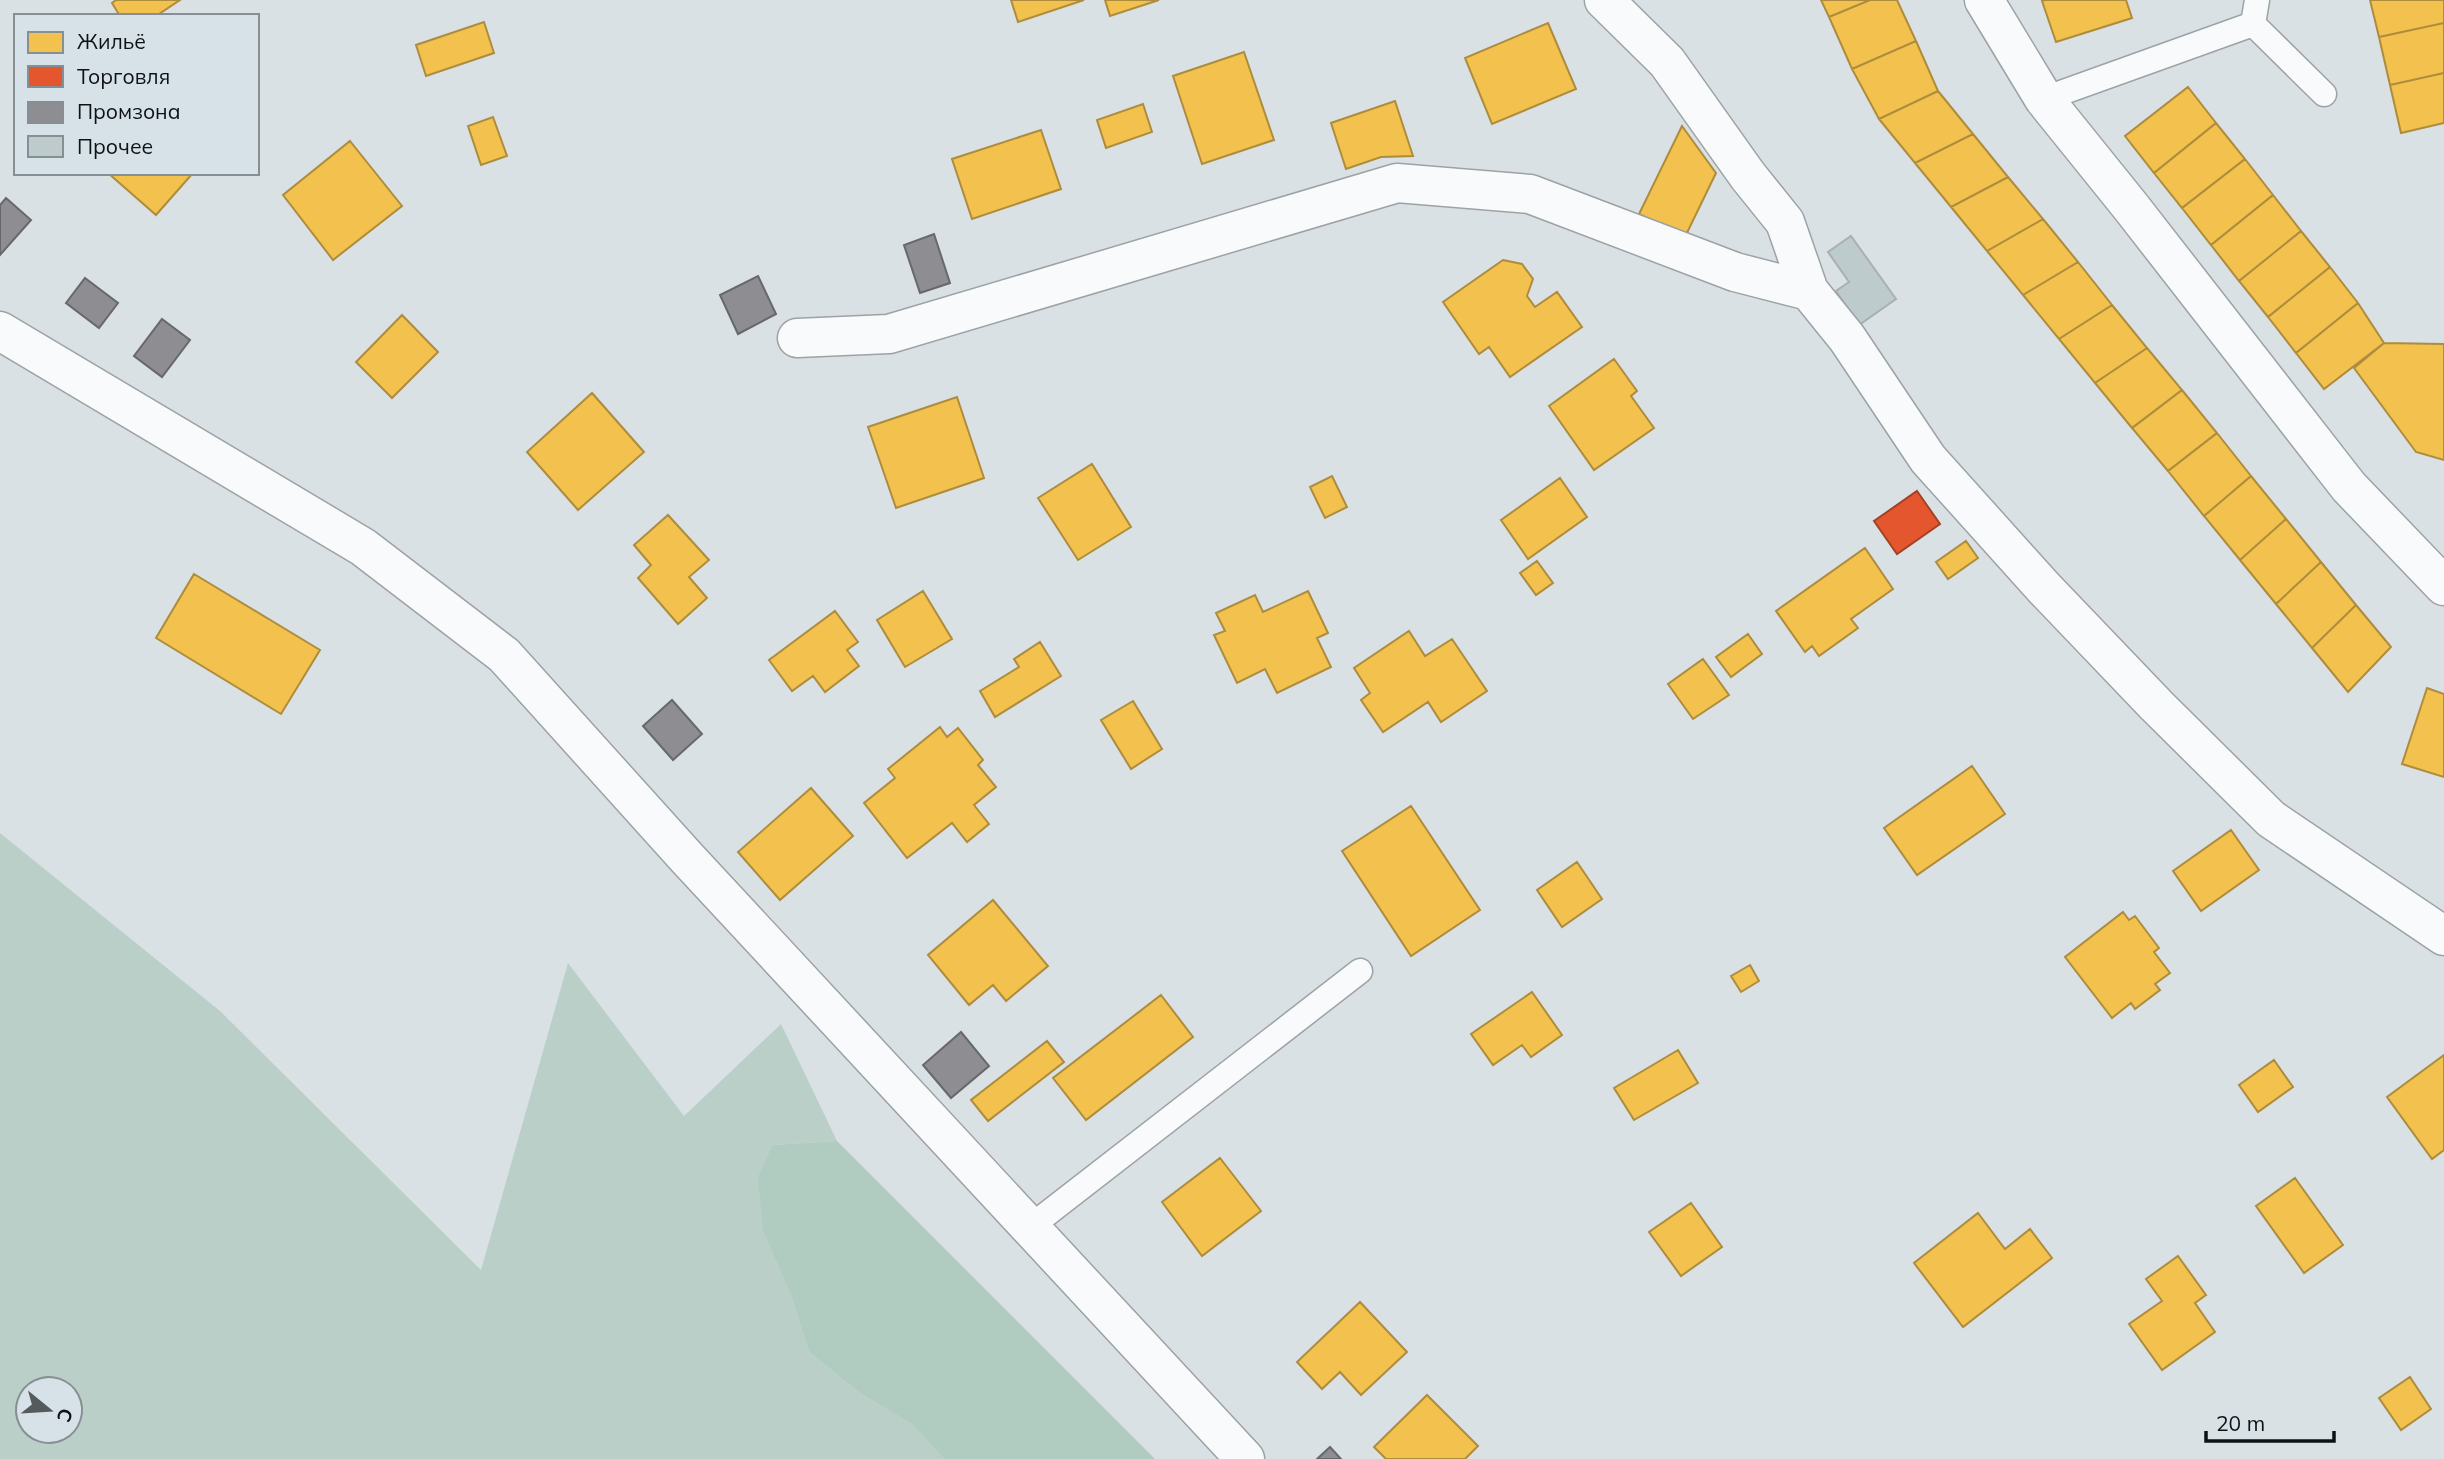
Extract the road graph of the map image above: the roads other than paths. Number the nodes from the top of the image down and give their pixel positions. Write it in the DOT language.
graph roads {
  1 [pos="1604,0"];
  2 [pos="1984,0"];
  3 [pos="2255,12"];
  4 [pos="2323,94"];
  5 [pos="2044,99"];
  6 [pos="1809,291"];
  7 [pos="0,331"];
  8 [pos="797,338"];
  9 [pos="2444,586"];
  10 [pos="2444,936"];
  11 [pos="1360,971"];
  12 [pos="1030,1227"];
  13 [pos="1245,1459"];
  1 -- 6 [label="street"];
  2 -- 5 [label="street"];
  3 -- 4 [label="lane"];
  3 -- 5 [label="lane"];
  5 -- 9 [label="street"];
  6 -- 8 [label="street"];
  6 -- 10 [label="street"];
  7 -- 12 [label="street"];
  11 -- 12 [label="lane"];
  12 -- 13 [label="street"];
}
